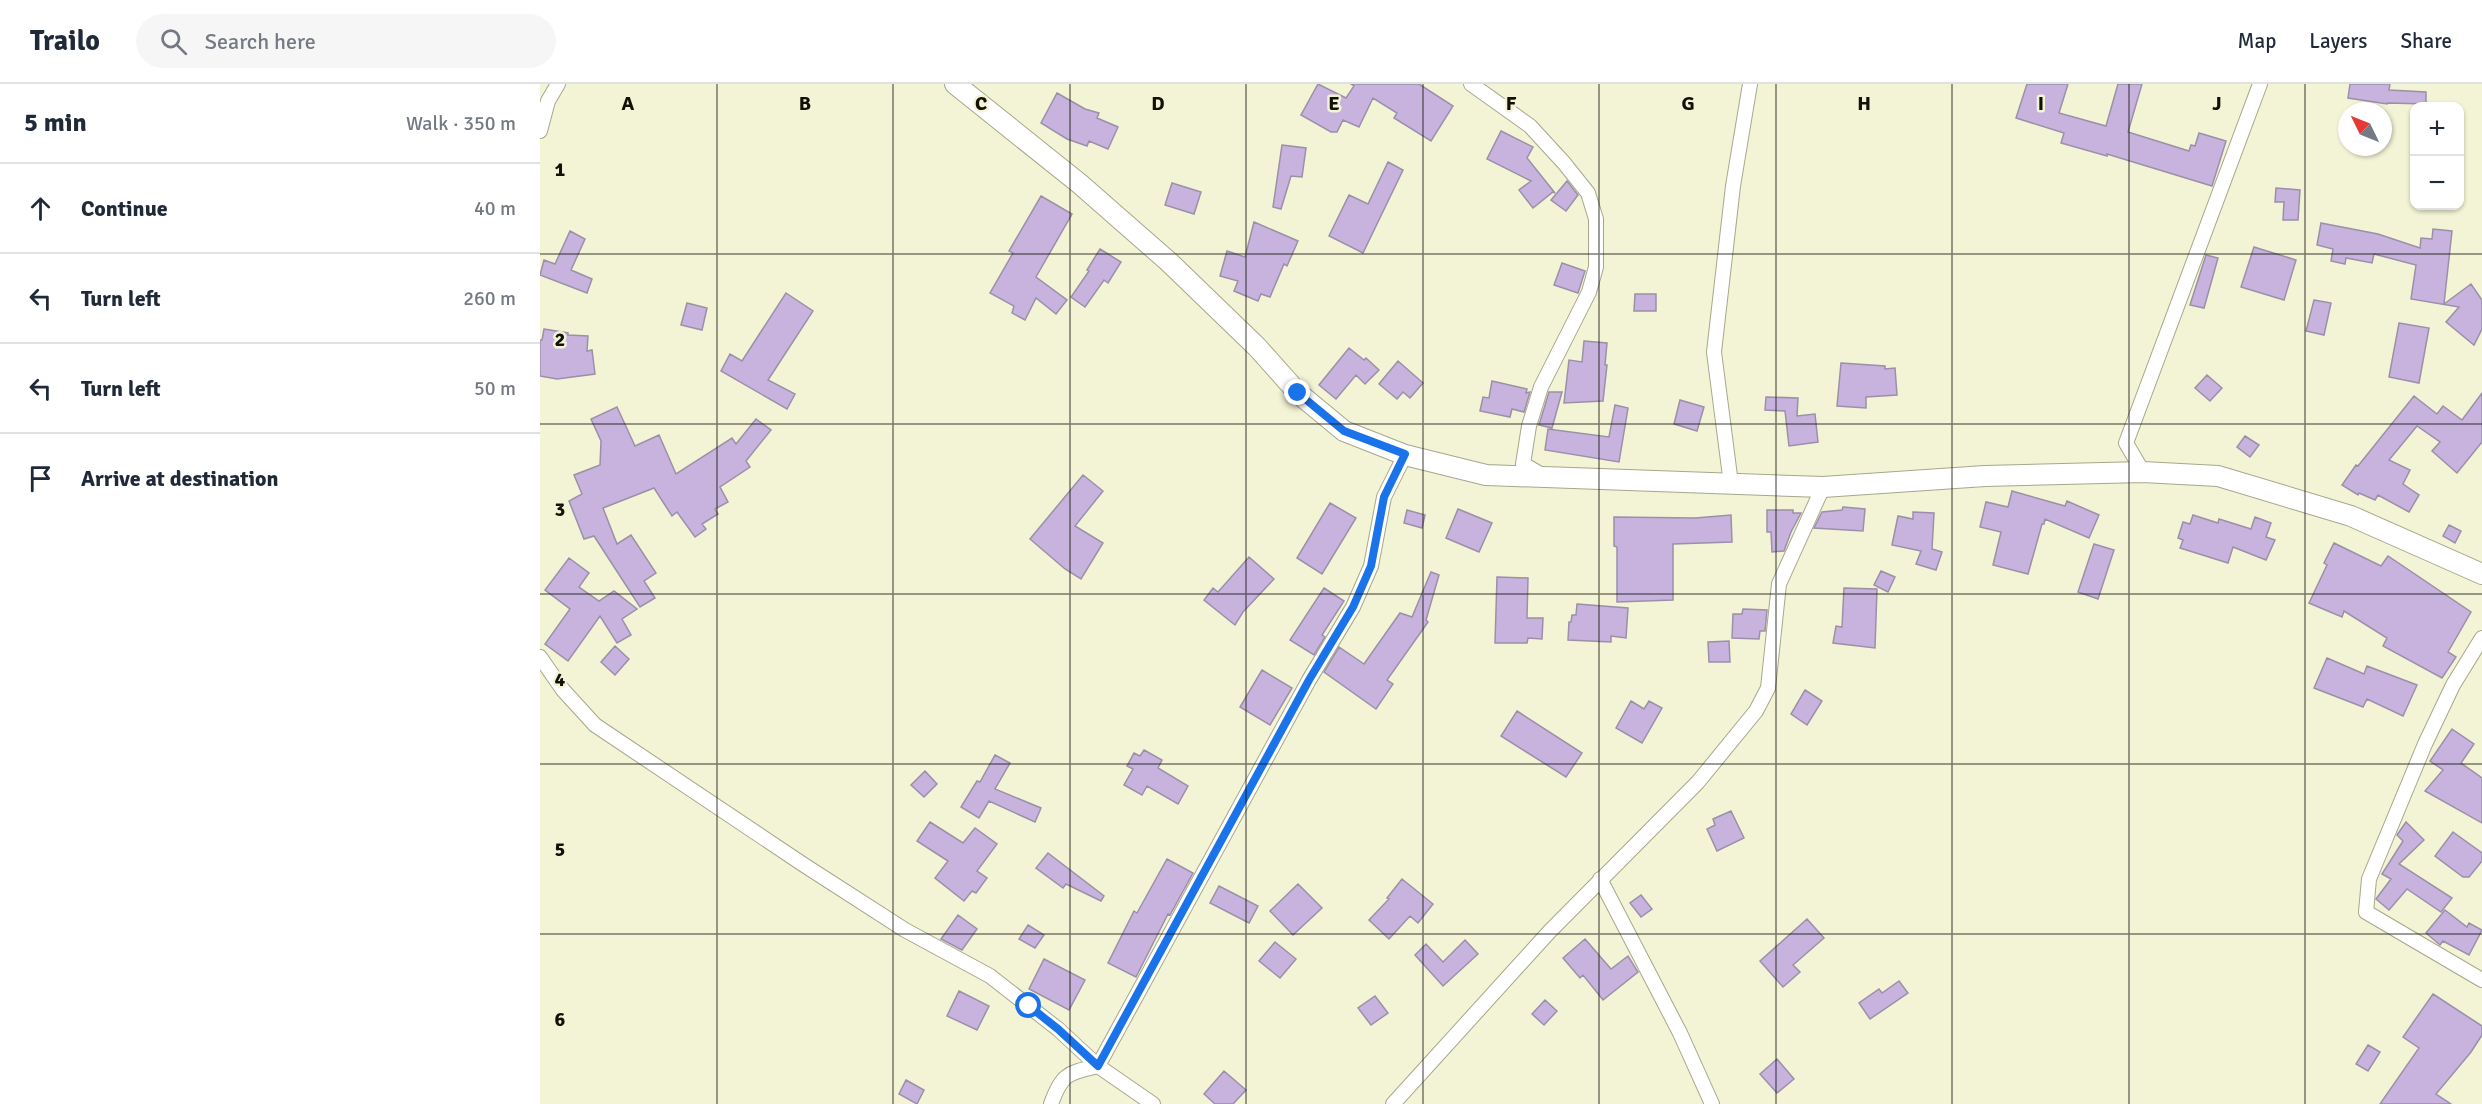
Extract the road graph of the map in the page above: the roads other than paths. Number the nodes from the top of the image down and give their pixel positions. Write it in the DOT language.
graph roads {
  1 [pos="558,84"];
  2 [pos="955,84"];
  3 [pos="1471,84"];
  4 [pos="1750,84"];
  5 [pos="2260,84"];
  6 [pos="544,100"];
  7 [pos="540,131"];
  8 [pos="1405,454"];
  9 [pos="2143,472"];
  10 [pos="1549,479"];
  11 [pos="1731,484"];
  12 [pos="1823,487"];
  13 [pos="2482,574"];
  14 [pos="2482,638"];
  15 [pos="540,657"];
  16 [pos="1600,879"];
  17 [pos="2482,980"];
  18 [pos="1098,1066"];
  19 [pos="1051,1104"];
  20 [pos="1153,1104"];
  21 [pos="1393,1104"];
  22 [pos="1712,1104"];
  1 -- 6 [label="street"];
  2 -- 8 [label="street"];
  3 -- 10 [label="street"];
  4 -- 11 [label="street"];
  5 -- 9 [label="street"];
  6 -- 7 [label="street"];
  8 -- 10 [label="street"];
  8 -- 18 [label="street"];
  9 -- 12 [label="street"];
  9 -- 13 [label="street"];
  10 -- 11 [label="street"];
  11 -- 12 [label="street"];
  12 -- 16 [label="street"];
  14 -- 17 [label="street"];
  15 -- 18 [label="street"];
  16 -- 21 [label="street"];
  16 -- 22 [label="street"];
  18 -- 19 [label="street"];
  18 -- 20 [label="street"];
}
